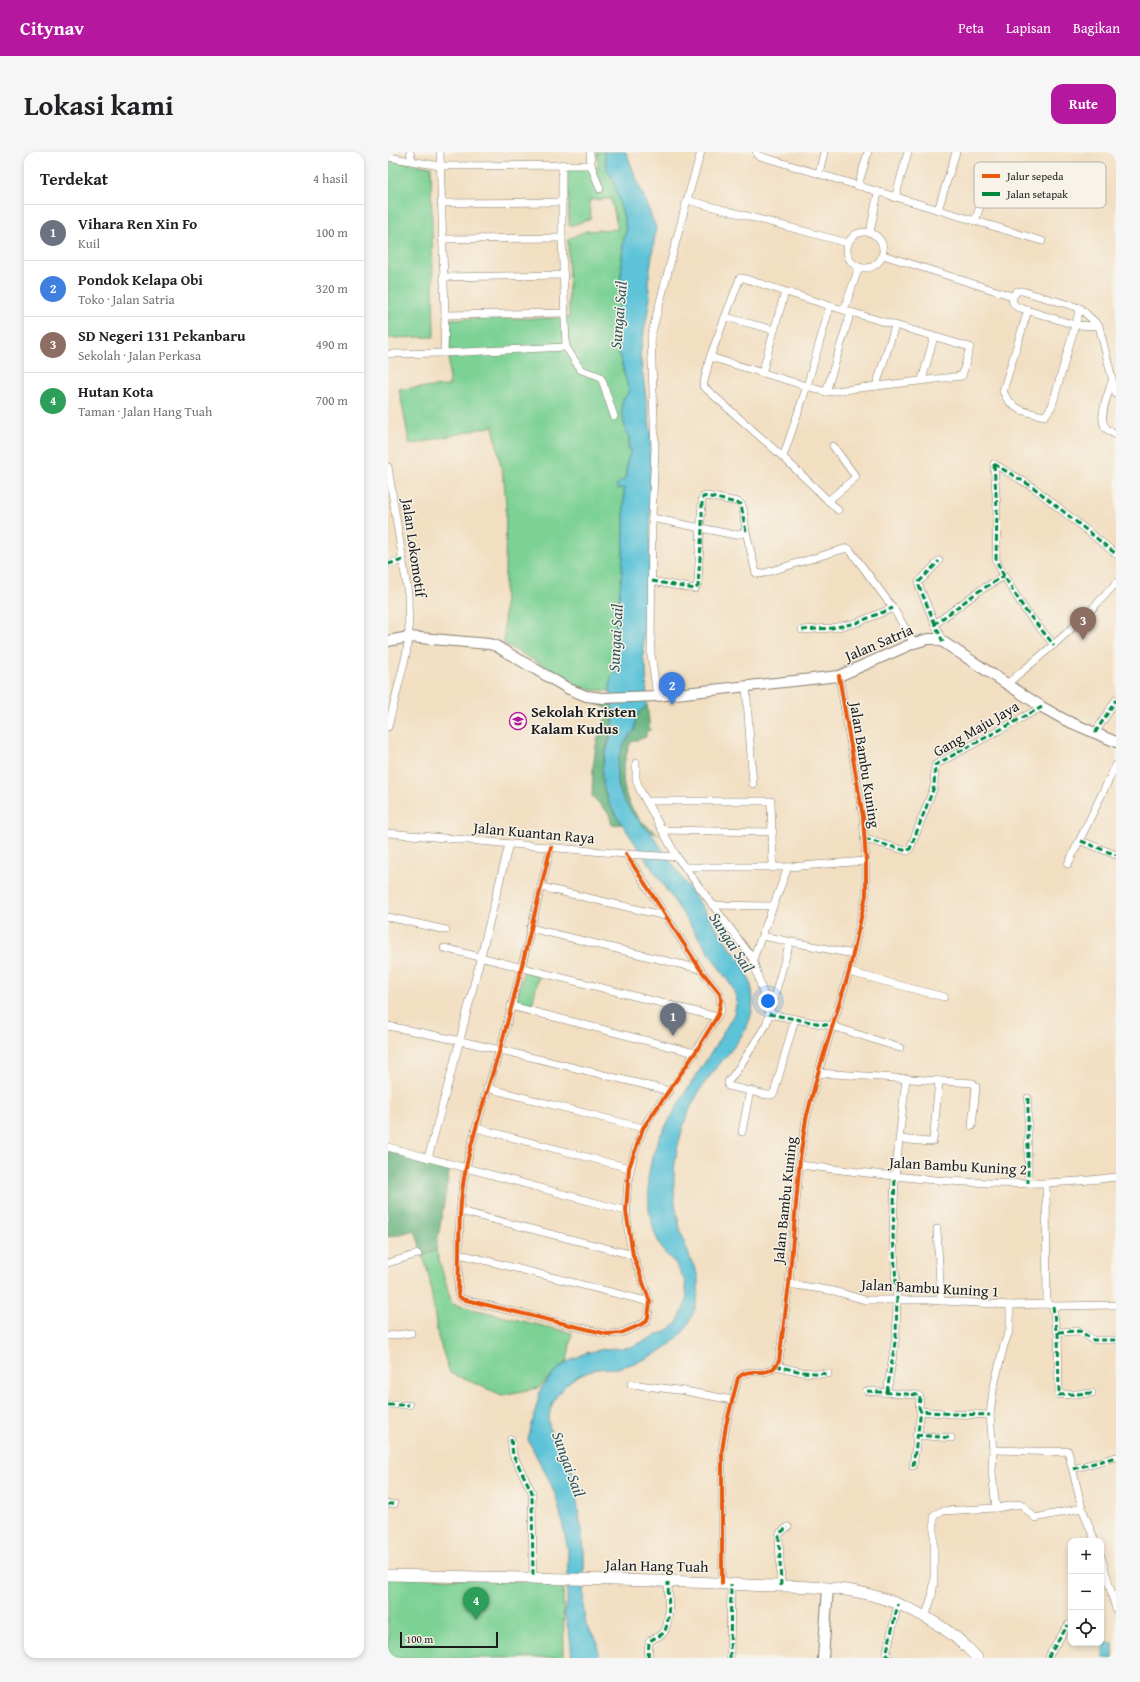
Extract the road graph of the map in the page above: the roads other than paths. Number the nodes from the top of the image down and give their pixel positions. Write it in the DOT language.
graph roads {
  1 [pos="410,152"];
  2 [pos="440,152"];
  3 [pos="590,152"];
  4 [pos="701,152"];
  5 [pos="756,152"];
  6 [pos="824,152"];
  7 [pos="868,152"];
  8 [pos="908,152"];
  9 [pos="956,152"];
  10 [pos="388,157"];
  11 [pos="412,160"];
  12 [pos="562,164"];
  13 [pos="591,165"];
  14 [pos="440,166"];
  15 [pos="819,173"];
  16 [pos="858,186"];
  17 [pos="600,189"];
  18 [pos="878,192"];
  19 [pos="895,198"];
  20 [pos="687,200"];
  21 [pos="562,202"];
  22 [pos="441,203"];
  23 [pos="979,208"];
  24 [pos="938,210"];
  25 [pos="975,221"];
  26 [pos="870,232"];
  27 [pos="562,238"];
  28 [pos="442,239"];
  29 [pos="1042,241"];
  30 [pos="848,243"];
  31 [pos="883,255"];
  32 [pos="859,267"];
  33 [pos="564,275"];
  34 [pos="443,277"];
  35 [pos="785,292"];
  36 [pos="1012,296"];
  37 [pos="830,306"];
  38 [pos="1080,308"];
  39 [pos="1028,310"];
  40 [pos="848,311"];
  41 [pos="564,313"];
  42 [pos="445,315"];
  43 [pos="725,317"];
  44 [pos="1075,325"];
  45 [pos="895,326"];
  46 [pos="1099,326"];
  47 [pos="774,330"];
  48 [pos="934,338"];
  49 [pos="566,347"];
  50 [pos="444,353"];
  51 [pos="388,354"];
  52 [pos="710,357"];
  53 [pos="762,373"];
  54 [pos="922,380"];
  55 [pos="1112,381"];
  56 [pos="807,386"];
  57 [pos="876,386"];
  58 [pos="826,392"];
  59 [pos="1116,394"];
  60 [pos="614,416"];
  61 [pos="1116,435"];
  62 [pos="834,446"];
  63 [pos="783,456"];
  64 [pos="388,467"];
  65 [pos="828,501"];
  66 [pos="838,510"];
  67 [pos="652,518"];
  68 [pos="702,529"];
  69 [pos="746,532"];
  70 [pos="1116,554"];
  71 [pos="403,560"];
  72 [pos="939,561"];
  73 [pos="388,564"];
  74 [pos="1004,576"];
  75 [pos="652,581"];
  76 [pos="1116,583"];
  77 [pos="893,608"];
  78 [pos="935,624"];
  79 [pos="802,630"];
  80 [pos="409,637"];
  81 [pos="388,641"];
  82 [pos="943,642"];
  83 [pos="914,643"];
  84 [pos="1054,645"];
  85 [pos="839,676"];
  86 [pos="1008,683"];
  87 [pos="746,686"];
  88 [pos="654,697"];
  89 [pos="1116,700"];
  90 [pos="1042,707"];
  91 [pos="388,727"];
  92 [pos="1095,733"];
  93 [pos="1116,742"];
  94 [pos="636,763"];
  95 [pos="1116,765"];
  96 [pos="753,784"];
  97 [pos="646,801"];
  98 [pos="662,830"];
  99 [pos="773,832"];
  100 [pos="388,833"];
  101 [pos="865,839"];
  102 [pos="1081,841"];
  103 [pos="509,844"];
  104 [pos="551,847"];
  105 [pos="626,854"];
  106 [pos="1116,855"];
  107 [pos="675,857"];
  108 [pos="866,861"];
  109 [pos="1068,864"];
  110 [pos="685,867"];
  111 [pos="788,867"];
  112 [pos="773,868"];
  113 [pos="541,887"];
  114 [pos="712,905"];
  115 [pos="773,906"];
  116 [pos="666,916"];
  117 [pos="388,917"];
  118 [pos="530,928"];
  119 [pos="446,930"];
  120 [pos="762,936"];
  121 [pos="790,942"];
  122 [pos="444,948"];
  123 [pos="853,954"];
  124 [pos="481,958"];
  125 [pos="753,959"];
  126 [pos="520,968"];
  127 [pos="700,969"];
  128 [pos="849,972"];
  129 [pos="944,997"];
  130 [pos="511,1006"];
  131 [pos="770,1014"];
  132 [pos="716,1017"];
  133 [pos="795,1019"];
  134 [pos="388,1026"];
  135 [pos="832,1026"];
  136 [pos="460,1040"];
  137 [pos="900,1048"];
  138 [pos="500,1049"];
  139 [pos="695,1053"];
  140 [pos="688,1063"];
  141 [pos="818,1072"];
  142 [pos="906,1078"];
  143 [pos="939,1081"];
  144 [pos="487,1088"];
  145 [pos="750,1090"];
  146 [pos="1028,1098"];
  147 [pos="972,1126"];
  148 [pos="476,1128"];
  149 [pos="643,1128"];
  150 [pos="742,1132"];
  151 [pos="900,1139"];
  152 [pos="388,1147"];
  153 [pos="428,1158"];
  154 [pos="800,1165"];
  155 [pos="629,1168"];
  156 [pos="466,1169"];
  157 [pos="895,1176"];
  158 [pos="1116,1177"];
  159 [pos="1028,1183"];
  160 [pos="1046,1183"];
  161 [pos="626,1210"];
  162 [pos="460,1211"];
  163 [pos="937,1229"];
  164 [pos="418,1254"];
  165 [pos="460,1254"];
  166 [pos="633,1255"];
  167 [pos="388,1263"];
  168 [pos="789,1284"];
  169 [pos="897,1299"];
  170 [pos="940,1301"];
  171 [pos="650,1302"];
  172 [pos="1010,1305"];
  173 [pos="1050,1305"];
  174 [pos="1116,1305"];
  175 [pos="1058,1332"];
  176 [pos="410,1333"];
  177 [pos="388,1336"];
  178 [pos="1116,1340"];
  179 [pos="776,1366"];
  180 [pos="828,1374"];
  181 [pos="631,1384"];
  182 [pos="867,1391"];
  183 [pos="888,1392"];
  184 [pos="1092,1393"];
  185 [pos="732,1400"];
  186 [pos="388,1405"];
  187 [pos="409,1405"];
  188 [pos="920,1410"];
  189 [pos="990,1415"];
  190 [pos="916,1435"];
  191 [pos="951,1438"];
  192 [pos="511,1439"];
  193 [pos="993,1450"];
  194 [pos="1116,1457"];
  195 [pos="913,1466"];
  196 [pos="1073,1469"];
  197 [pos="996,1508"];
  198 [pos="1082,1508"];
  199 [pos="788,1527"];
  200 [pos="1094,1538"];
  201 [pos="1104,1567"];
  202 [pos="388,1575"];
  203 [pos="533,1578"];
  204 [pos="668,1582"];
  205 [pos="726,1584"];
  206 [pos="781,1586"];
  207 [pos="828,1588"];
  208 [pos="898,1604"];
  209 [pos="1116,1609"];
  210 [pos="925,1618"];
  211 [pos="1068,1625"];
  212 [pos="648,1658"];
  213 [pos="730,1658"];
  214 [pos="824,1658"];
  215 [pos="890,1658"];
  216 [pos="978,1658"];
  217 [pos="1049,1658"];
  1 -- 11 [label="street"];
  2 -- 14 [label="street"];
  3 -- 13 [label="street"];
  4 -- 20 [label="street"];
  5 -- 15 [label="street"];
  6 -- 15 [label="street"];
  7 -- 16 [label="street"];
  8 -- 19 [label="street"];
  9 -- 24 [label="street"];
  10 -- 11 [label="street"];
  11 -- 14 [label="street"];
  12 -- 13 [label="street"];
  12 -- 14 [label="street"];
  12 -- 21 [label="street"];
  13 -- 17 [label="street"];
  14 -- 22 [label="street"];
  15 -- 16 [label="street"];
  16 -- 18 [label="street"];
  18 -- 19 [label="street"];
  18 -- 26 [label="street"];
  19 -- 24 [label="street"];
  20 -- 30 [label="street"];
  20 -- 67 [label="street"];
  21 -- 22 [label="street"];
  21 -- 27 [label="street"];
  22 -- 28 [label="street"];
  23 -- 25 [label="street"];
  24 -- 25 [label="street"];
  25 -- 29 [label="street"];
  26 -- 30 [label="street"];
  26 -- 31 [label="street"];
  27 -- 28 [label="street"];
  27 -- 33 [label="street"];
  28 -- 34 [label="street"];
  30 -- 32 [label="street"];
  31 -- 32 [label="street"];
  31 -- 36 [label="street"];
  32 -- 40 [label="street"];
  33 -- 34 [label="street"];
  33 -- 41 [label="street"];
  34 -- 42 [label="street"];
  35 -- 37 [label="street"];
  35 -- 43 [label="street"];
  35 -- 47 [label="street"];
  36 -- 38 [label="street"];
  36 -- 39 [label="street"];
  37 -- 40 [label="street"];
  37 -- 56 [label="street"];
  38 -- 44 [label="street"];
  38 -- 46 [label="street"];
  39 -- 44 [label="street"];
  39 -- 44 [label="street"];
  40 -- 45 [label="street"];
  40 -- 58 [label="street"];
  41 -- 42 [label="street"];
  41 -- 49 [label="street"];
  42 -- 50 [label="street"];
  43 -- 47 [label="street"];
  43 -- 52 [label="street"];
  44 -- 46 [label="street"];
  45 -- 48 [label="street"];
  45 -- 57 [label="street"];
  46 -- 55 [label="street"];
  47 -- 53 [label="street"];
  48 -- 54 [label="street"];
  48 -- 54 [label="street"];
  49 -- 50 [label="street"];
  49 -- 60 [label="street"];
  50 -- 51 [label="street"];
  52 -- 53 [label="street"];
  52 -- 63 [label="street"];
  53 -- 56 [label="street"];
  54 -- 57 [label="street"];
  55 -- 59 [label="street"];
  55 -- 61 [label="street"];
  56 -- 58 [label="street"];
  56 -- 63 [label="street"];
  57 -- 58 [label="street"];
  62 -- 65 [label="street"];
  63 -- 65 [label="street"];
  64 -- 71 [label="street, Jalan Lokomotif"];
  65 -- 66 [label="street"];
  67 -- 68 [label="street"];
  67 -- 75 [label="street"];
  68 -- 69 [label="street"];
  68 -- 69 [label="street"];
  68 -- 75 [label="street"];
  69 -- 77 [label="street"];
  70 -- 74 [label="street"];
  71 -- 73 [label="street"];
  71 -- 80 [label="street, Jalan Lokomotif"];
  72 -- 78 [label="street"];
  74 -- 78 [label="street"];
  74 -- 84 [label="street"];
  75 -- 88 [label="street"];
  76 -- 84 [label="street"];
  77 -- 79 [label="street"];
  77 -- 83 [label="street"];
  78 -- 82 [label="street"];
  80 -- 81 [label="street, Jalan Satria"];
  80 -- 88 [label="street, Jalan Satria"];
  80 -- 91 [label="street, Jalan Lokomotif"];
  82 -- 83 [label="street, Jalan Satria"];
  82 -- 86 [label="street, Jalan Satria"];
  83 -- 85 [label="street, Jalan Satria"];
  84 -- 86 [label="street"];
  85 -- 87 [label="street, Jalan Satria"];
  85 -- 101 [label="street, Jalan Bambu Kuning"];
  86 -- 90 [label="street, Jalan Satria"];
  87 -- 88 [label="street, Jalan Satria"];
  87 -- 96 [label="street"];
  89 -- 92 [label="street"];
  90 -- 92 [label="street, Jalan Satria"];
  90 -- 101 [label="street, Gang Maju Jaya"];
  92 -- 93 [label="street, Jalan Satria"];
  94 -- 97 [label="street"];
  95 -- 102 [label="street"];
  97 -- 98 [label="street"];
  97 -- 99 [label="street"];
  98 -- 99 [label="street"];
  98 -- 107 [label="street"];
  99 -- 112 [label="street"];
  100 -- 103 [label="street, Jalan Kuantan Raya"];
  101 -- 108 [label="street, Jalan Bambu Kuning"];
  102 -- 106 [label="street"];
  102 -- 109 [label="street"];
  103 -- 104 [label="street, Jalan Kuantan Raya"];
  103 -- 124 [label="street"];
  104 -- 105 [label="street, Jalan Kuantan Raya"];
  104 -- 113 [label="street"];
  105 -- 107 [label="street, Jalan Kuantan Raya"];
  105 -- 116 [label="street"];
  107 -- 110 [label="street"];
  108 -- 111 [label="street"];
  108 -- 123 [label="street, Jalan Bambu Kuning"];
  110 -- 112 [label="street"];
  110 -- 114 [label="street"];
  111 -- 112 [label="street"];
  111 -- 115 [label="street"];
  113 -- 116 [label="street"];
  113 -- 118 [label="street"];
  114 -- 115 [label="street"];
  114 -- 125 [label="street"];
  115 -- 120 [label="street"];
  116 -- 127 [label="street"];
  117 -- 119 [label="street"];
  118 -- 126 [label="street"];
  118 -- 127 [label="street"];
  120 -- 121 [label="street"];
  120 -- 125 [label="street"];
  121 -- 123 [label="street"];
  121 -- 131 [label="street"];
  122 -- 124 [label="street"];
  123 -- 128 [label="street, Jalan Bambu Kuning"];
  124 -- 126 [label="street"];
  124 -- 136 [label="street"];
  125 -- 131 [label="street"];
  126 -- 130 [label="street"];
  126 -- 132 [label="street"];
  127 -- 132 [label="street"];
  128 -- 129 [label="street"];
  128 -- 135 [label="street, Jalan Bambu Kuning"];
  130 -- 138 [label="street"];
  130 -- 139 [label="street"];
  131 -- 133 [label="street"];
  131 -- 145 [label="street"];
  132 -- 139 [label="street"];
  133 -- 135 [label="street"];
  133 -- 145 [label="street"];
  134 -- 136 [label="street"];
  135 -- 137 [label="street"];
  135 -- 141 [label="street, Jalan Bambu Kuning"];
  136 -- 138 [label="street"];
  136 -- 153 [label="street"];
  138 -- 144 [label="street"];
  138 -- 149 [label="street"];
  139 -- 140 [label="street"];
  141 -- 142 [label="street"];
  141 -- 154 [label="street, Jalan Bambu Kuning"];
  142 -- 143 [label="street"];
  142 -- 151 [label="street"];
  143 -- 147 [label="street"];
  143 -- 151 [label="street"];
  144 -- 148 [label="street"];
  144 -- 149 [label="street"];
  145 -- 150 [label="street"];
  146 -- 159 [label="street"];
  148 -- 155 [label="street"];
  148 -- 156 [label="street"];
  149 -- 155 [label="street"];
  151 -- 157 [label="street"];
  152 -- 153 [label="street"];
  153 -- 156 [label="street"];
  154 -- 157 [label="street, Jalan Bambu Kuning 2"];
  154 -- 168 [label="street, Jalan Bambu Kuning"];
  155 -- 161 [label="street"];
  156 -- 161 [label="street"];
  156 -- 162 [label="street"];
  157 -- 159 [label="street, Jalan Bambu Kuning 2"];
  157 -- 169 [label="street"];
  158 -- 160 [label="street, Jalan Bambu Kuning 2"];
  159 -- 160 [label="street, Jalan Bambu Kuning 2"];
  160 -- 173 [label="street"];
  161 -- 166 [label="street"];
  162 -- 165 [label="street"];
  162 -- 166 [label="street"];
  163 -- 170 [label="street"];
  164 -- 167 [label="street"];
  165 -- 171 [label="street"];
  165 -- 171 [label="street"];
  166 -- 171 [label="street"];
  168 -- 169 [label="street, Jalan Bambu Kuning 1"];
  168 -- 179 [label="street, Jalan Bambu Kuning"];
  169 -- 170 [label="street, Jalan Bambu Kuning 1"];
  169 -- 183 [label="street"];
  170 -- 172 [label="street, Jalan Bambu Kuning 1"];
  172 -- 173 [label="street, Jalan Bambu Kuning 1"];
  172 -- 189 [label="street"];
  173 -- 174 [label="street, Jalan Bambu Kuning 1"];
  173 -- 175 [label="street"];
  175 -- 178 [label="street"];
  175 -- 184 [label="street"];
  176 -- 177 [label="street"];
  179 -- 180 [label="street"];
  179 -- 185 [label="street"];
  181 -- 185 [label="street"];
  182 -- 183 [label="street"];
  183 -- 188 [label="street"];
  185 -- 205 [label="street"];
  186 -- 187 [label="street"];
  188 -- 189 [label="street"];
  188 -- 190 [label="street"];
  189 -- 193 [label="street"];
  190 -- 191 [label="street"];
  190 -- 195 [label="street"];
  192 -- 203 [label="street"];
  193 -- 196 [label="street"];
  193 -- 197 [label="street"];
  194 -- 196 [label="street"];
  196 -- 198 [label="street"];
  197 -- 198 [label="street"];
  197 -- 210 [label="street"];
  198 -- 200 [label="street"];
  199 -- 206 [label="street"];
  201 -- 209 [label="street"];
  202 -- 203 [label="main road, Jalan Hang Tuah"];
  203 -- 204 [label="main road, Jalan Hang Tuah"];
  204 -- 205 [label="main road, Jalan Hang Tuah"];
  204 -- 212 [label="street"];
  205 -- 206 [label="main road, Jalan Hang Tuah"];
  205 -- 213 [label="street"];
  206 -- 207 [label="main road, Jalan Hang Tuah"];
  207 -- 208 [label="main road, Jalan Hang Tuah"];
  207 -- 214 [label="street"];
  208 -- 210 [label="main road, Jalan Hang Tuah"];
  208 -- 215 [label="street"];
  210 -- 216 [label="main road, Jalan Hang Tuah"];
  211 -- 217 [label="street"];
}
